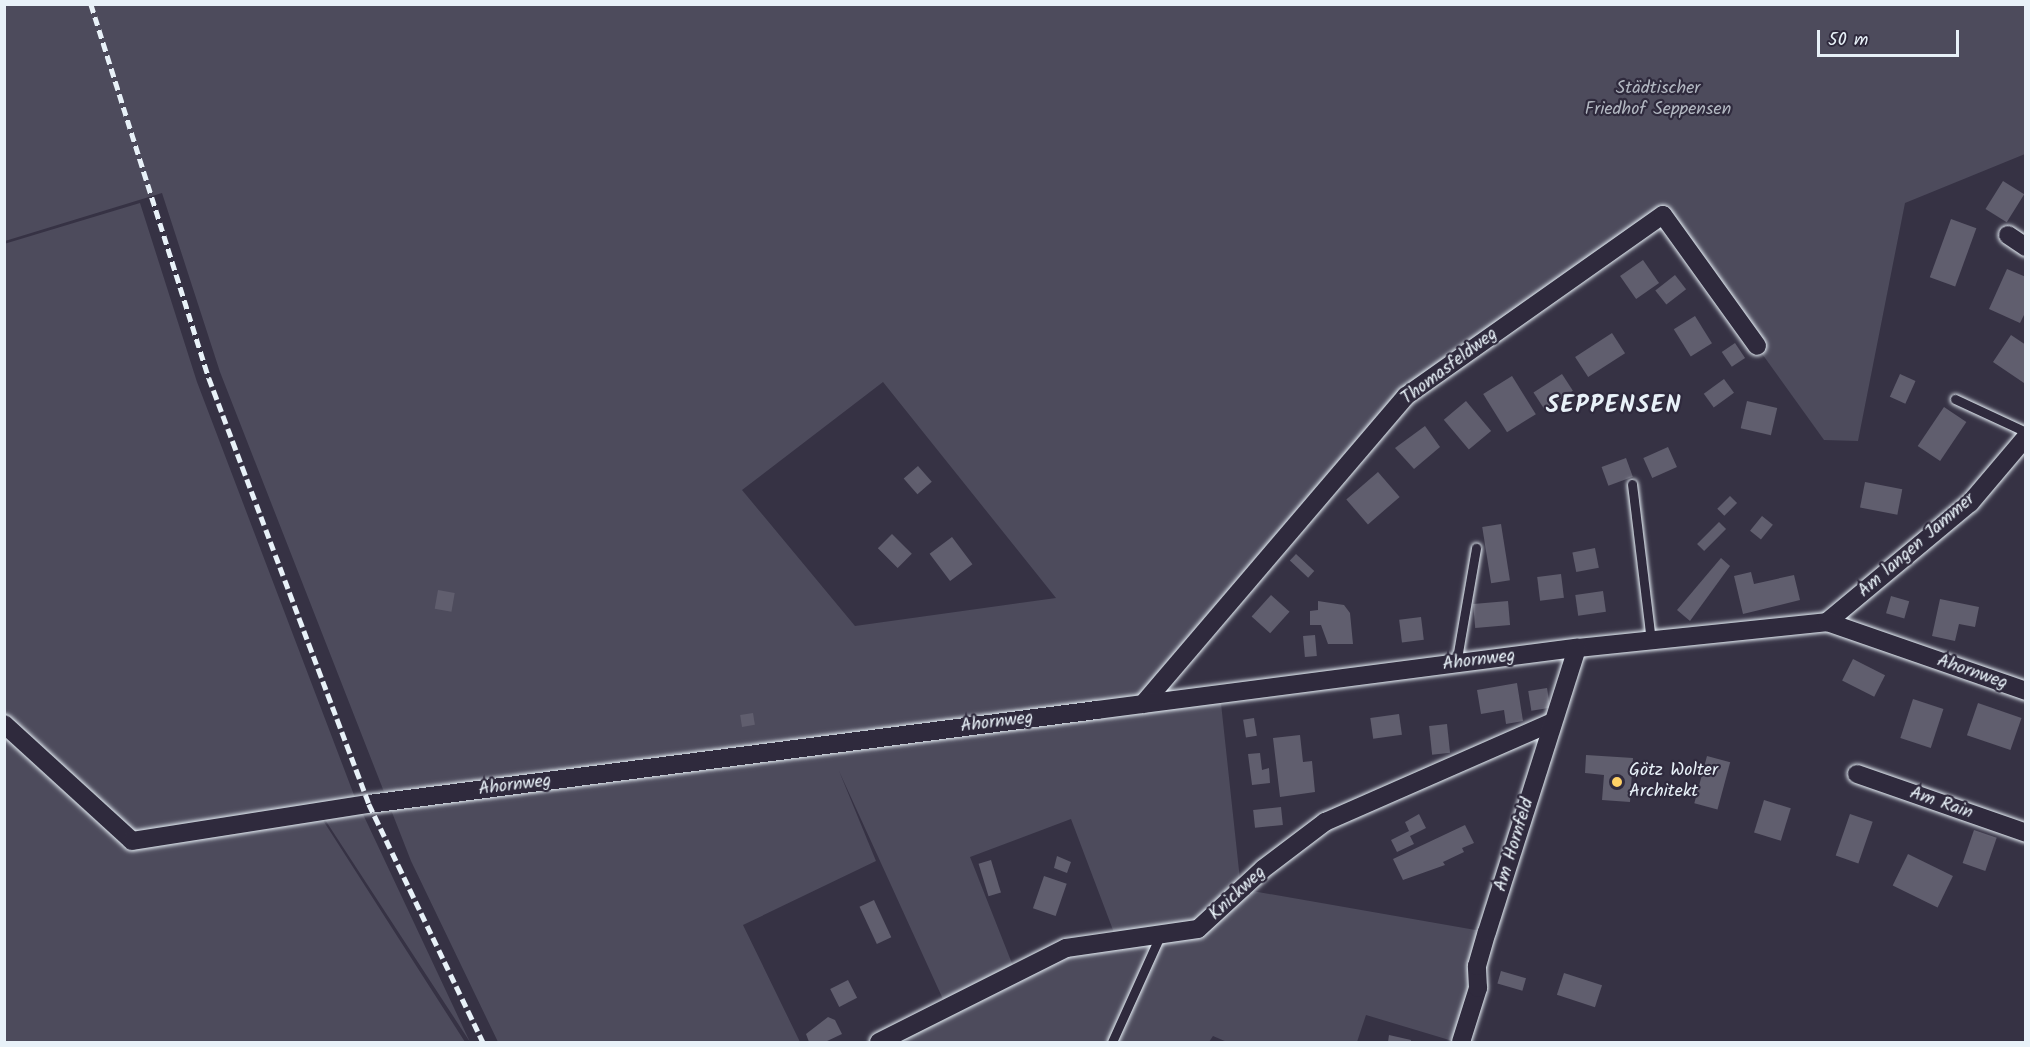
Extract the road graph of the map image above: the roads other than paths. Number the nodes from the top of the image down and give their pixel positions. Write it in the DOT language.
graph roads {
  1 [pos="2008,235"];
  2 [pos="2025,247"];
  3 [pos="1757,346"];
  4 [pos="1955,399"];
  5 [pos="2025,432"];
  6 [pos="2025,437"];
  7 [pos="1632,484"];
  8 [pos="1476,548"];
  9 [pos="1827,622"];
  10 [pos="1651,640"];
  11 [pos="1577,648"];
  12 [pos="1456,664"];
  13 [pos="2025,691"];
  14 [pos="1143,704"];
  15 [pos="1553,722"];
  16 [pos="4,724"];
  17 [pos="1857,774"];
  18 [pos="2025,833"];
  19 [pos="1159,938"];
  20 [pos="879,1042"];
  21 [pos="1112,1042"];
  22 [pos="1461,1042"];
  1 -- 2 [label="street"];
  3 -- 14 [label="street, Thomasfeldweg"];
  4 -- 5 [label="lane"];
  6 -- 9 [label="street, Am langen Jammer"];
  7 -- 10 [label="lane"];
  8 -- 12 [label="lane"];
  9 -- 10 [label="street, Ahornweg"];
  9 -- 13 [label="street, Ahornweg"];
  10 -- 11 [label="street, Ahornweg"];
  11 -- 12 [label="street, Ahornweg"];
  11 -- 15 [label="street, Am Hornfeld"];
  12 -- 14 [label="street, Ahornweg"];
  14 -- 16 [label="street, Ahornweg"];
  15 -- 19 [label="street, Knickweg"];
  15 -- 22 [label="street, Am Hornfeld"];
  17 -- 18 [label="street, Am Rain"];
  19 -- 20 [label="street, Knickweg"];
  19 -- 21 [label="lane"];
}
